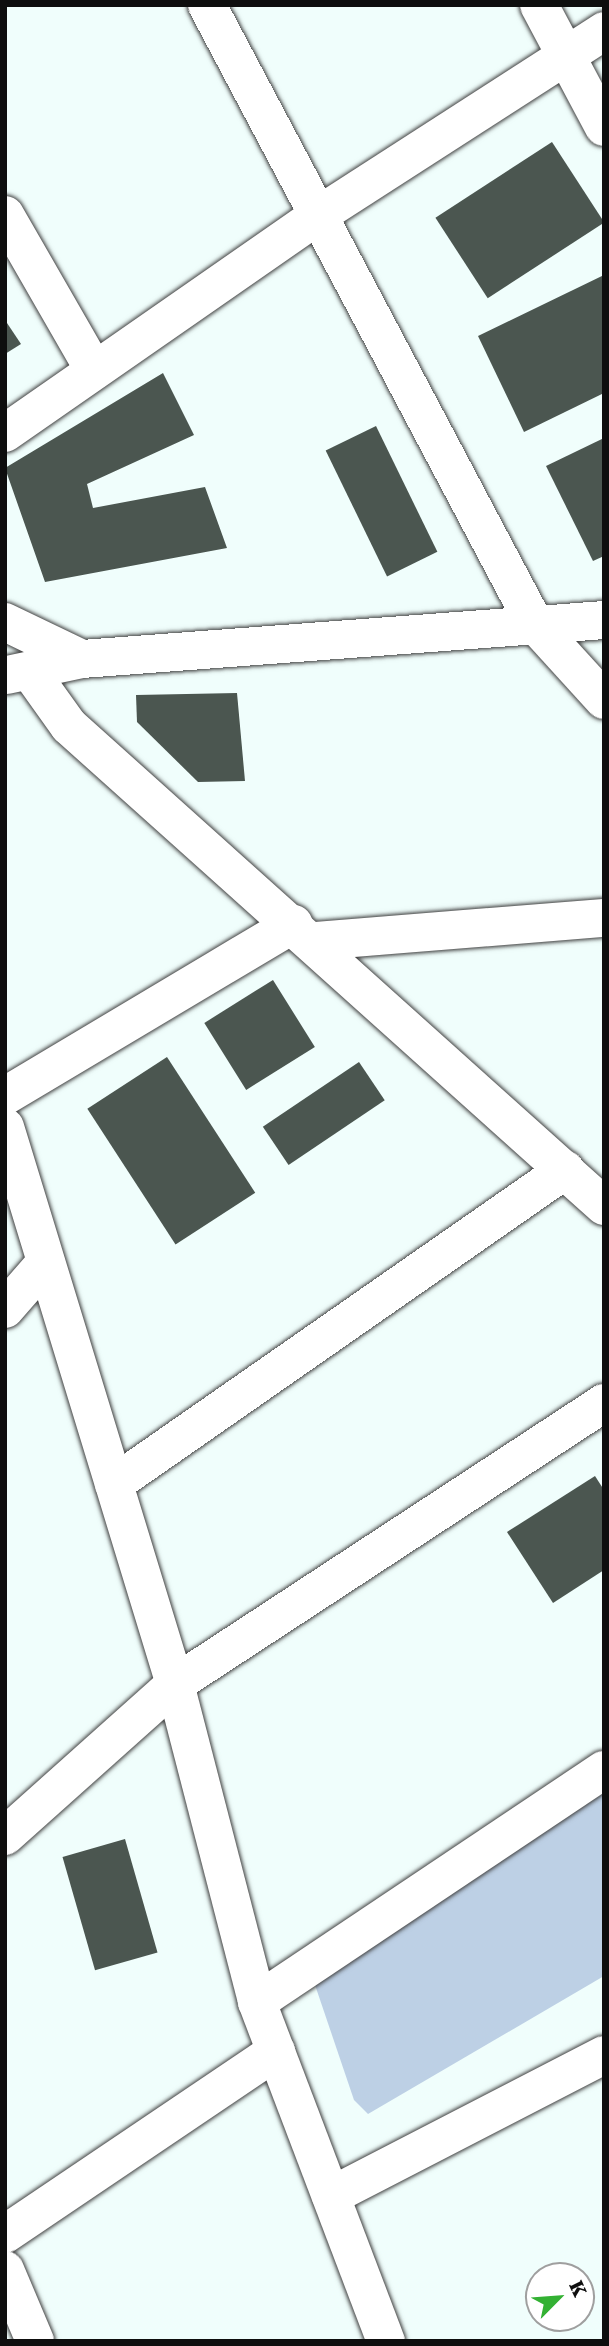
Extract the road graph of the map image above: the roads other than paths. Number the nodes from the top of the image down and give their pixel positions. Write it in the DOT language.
graph roads {
  1 [pos="207,5"];
  2 [pos="539,5"];
  3 [pos="604,31"];
  4 [pos="567,53"];
  5 [pos="604,127"];
  6 [pos="322,213"];
  7 [pos="5,215"];
  8 [pos="94,370"];
  9 [pos="7,435"];
  10 [pos="604,620"];
  11 [pos="5,622"];
  12 [pos="534,623"];
  13 [pos="82,659"];
  14 [pos="18,674"];
  15 [pos="604,699"];
  16 [pos="604,918"];
  17 [pos="305,933"];
  18 [pos="5,1096"];
  19 [pos="5,1127"];
  20 [pos="565,1170"];
  21 [pos="604,1206"];
  22 [pos="46,1262"];
  23 [pos="5,1309"];
  24 [pos="604,1403"];
  25 [pos="114,1484"];
  26 [pos="174,1684"];
  27 [pos="604,1770"];
  28 [pos="5,1836"];
  29 [pos="257,2002"];
  30 [pos="276,2051"];
  31 [pos="604,2055"];
  32 [pos="331,2196"];
  33 [pos="5,2234"];
  34 [pos="5,2270"];
  35 [pos="35,2341"];
  36 [pos="386,2341"];
  1 -- 6 [label="street"];
  2 -- 4 [label="street"];
  3 -- 4 [label="street"];
  4 -- 5 [label="street"];
  4 -- 6 [label="street"];
  6 -- 8 [label="street"];
  6 -- 12 [label="street"];
  7 -- 8 [label="street"];
  8 -- 9 [label="street"];
  10 -- 12 [label="street"];
  11 -- 13 [label="street"];
  12 -- 13 [label="street"];
  12 -- 15 [label="street"];
  13 -- 14 [label="street"];
  14 -- 17 [label="street"];
  16 -- 17 [label="street"];
  17 -- 18 [label="street"];
  17 -- 20 [label="street"];
  19 -- 22 [label="street"];
  20 -- 21 [label="street"];
  20 -- 25 [label="street"];
  22 -- 23 [label="street"];
  22 -- 25 [label="street"];
  24 -- 26 [label="street"];
  25 -- 26 [label="street"];
  26 -- 28 [label="street"];
  26 -- 29 [label="street"];
  27 -- 29 [label="street"];
  29 -- 30 [label="street"];
  30 -- 32 [label="street"];
  30 -- 33 [label="street"];
  31 -- 32 [label="street"];
  32 -- 36 [label="street"];
  34 -- 35 [label="street"];
}
